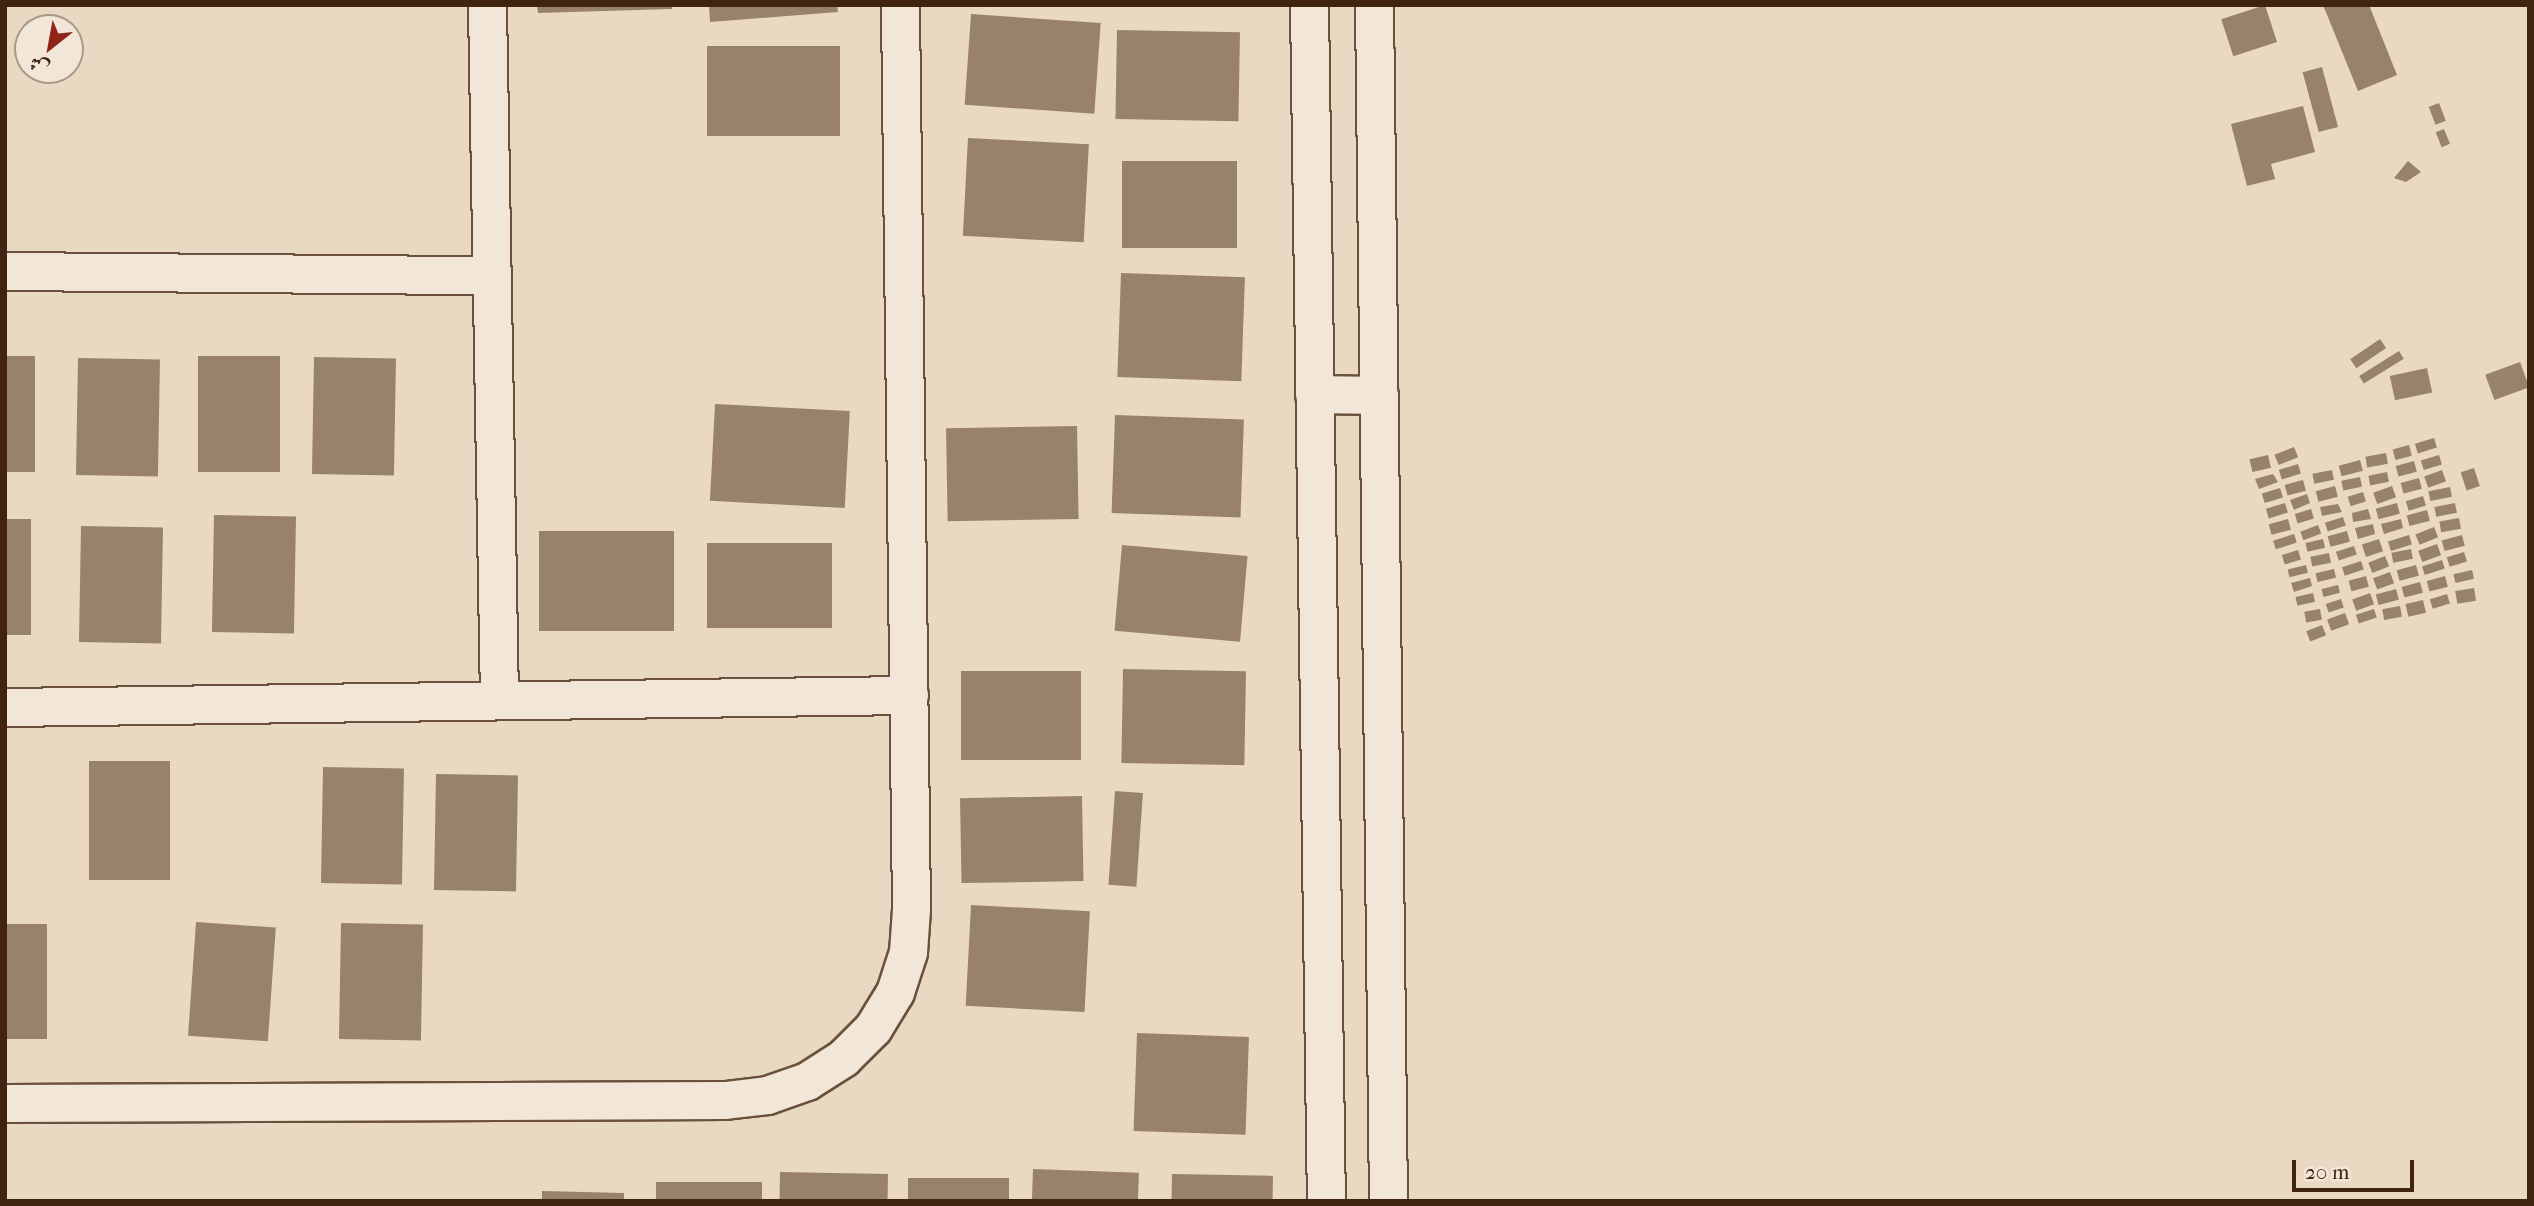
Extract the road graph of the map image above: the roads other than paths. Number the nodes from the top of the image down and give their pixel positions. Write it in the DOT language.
graph roads {
  1 [pos="487,5"];
  2 [pos="900,5"];
  3 [pos="1309,5"];
  4 [pos="1374,5"];
  5 [pos="5,271"];
  6 [pos="492,275"];
  7 [pos="1314,394"];
  8 [pos="1380,395"];
  9 [pos="909,695"];
  10 [pos="499,700"];
  11 [pos="5,708"];
  12 [pos="5,1103"];
  13 [pos="1326,1201"];
  14 [pos="1388,1201"];
  1 -- 6 [label="street"];
  2 -- 9 [label="street"];
  3 -- 7 [label="street"];
  4 -- 8 [label="street"];
  5 -- 6 [label="street"];
  6 -- 10 [label="street"];
  7 -- 8 [label="street"];
  7 -- 13 [label="street"];
  8 -- 14 [label="street"];
  9 -- 10 [label="street"];
  9 -- 12 [label="street"];
  10 -- 11 [label="street"];
}
